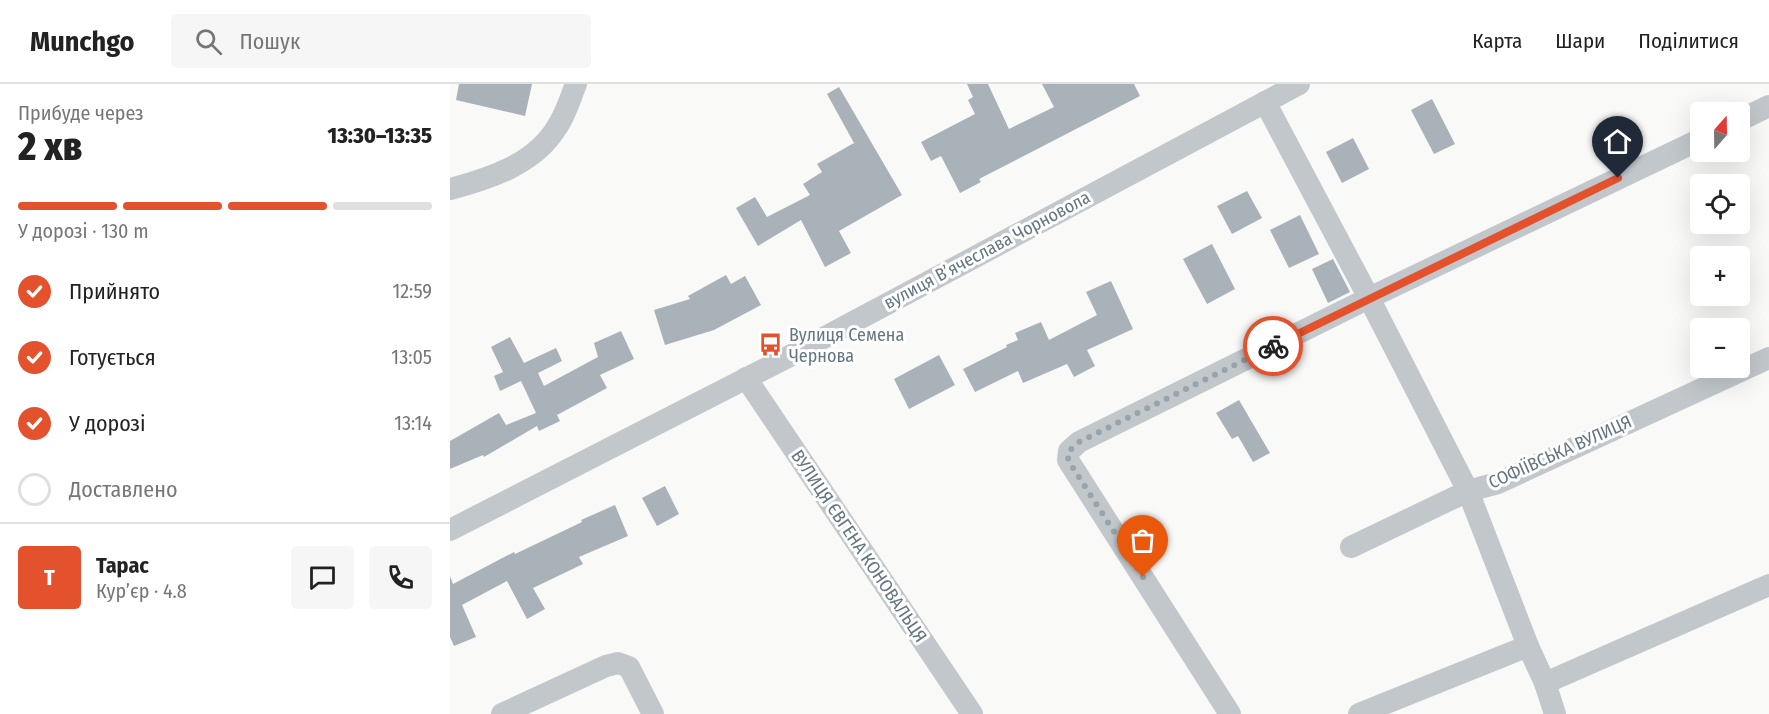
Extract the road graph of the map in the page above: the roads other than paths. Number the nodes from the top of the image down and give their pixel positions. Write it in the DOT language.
graph roads {
  1 [pos="576,84"];
  2 [pos="1299,84"];
  3 [pos="1265,102"];
  4 [pos="1769,106"];
  5 [pos="1750,115"];
  6 [pos="1690,144"];
  7 [pos="450,189"];
  8 [pos="1369,298"];
  9 [pos="1769,357"];
  10 [pos="746,378"];
  11 [pos="1468,491"];
  12 [pos="450,530"];
  13 [pos="1351,547"];
  14 [pos="1769,585"];
  15 [pos="1528,646"];
  16 [pos="1545,683"];
  17 [pos="502,714"];
  18 [pos="653,714"];
  19 [pos="972,714"];
  20 [pos="1230,714"];
  21 [pos="1359,714"];
  22 [pos="1555,714"];
  1 -- 7 [label="street"];
  2 -- 3 [label="street, вулиця Вʼячеслава Чорновола"];
  3 -- 8 [label="street"];
  3 -- 10 [label="street, вулиця Вʼячеслава Чорновола"];
  4 -- 5 [label="street"];
  6 -- 8 [label="street"];
  8 -- 11 [label="street"];
  8 -- 20 [label="street"];
  9 -- 11 [label="street, СОФІЇВСЬКА ВУЛИЦЯ"];
  10 -- 12 [label="street, вулиця Вʼячеслава Чорновола"];
  10 -- 19 [label="street, ВУЛИЦЯ ЄВГЕНА КОНОВАЛЬЦЯ"];
  11 -- 13 [label="street, СОФІЇВСЬКА ВУЛИЦЯ"];
  11 -- 15 [label="street"];
  14 -- 16 [label="street"];
  15 -- 16 [label="street"];
  15 -- 21 [label="street"];
  16 -- 22 [label="street"];
  17 -- 18 [label="street"];
}
